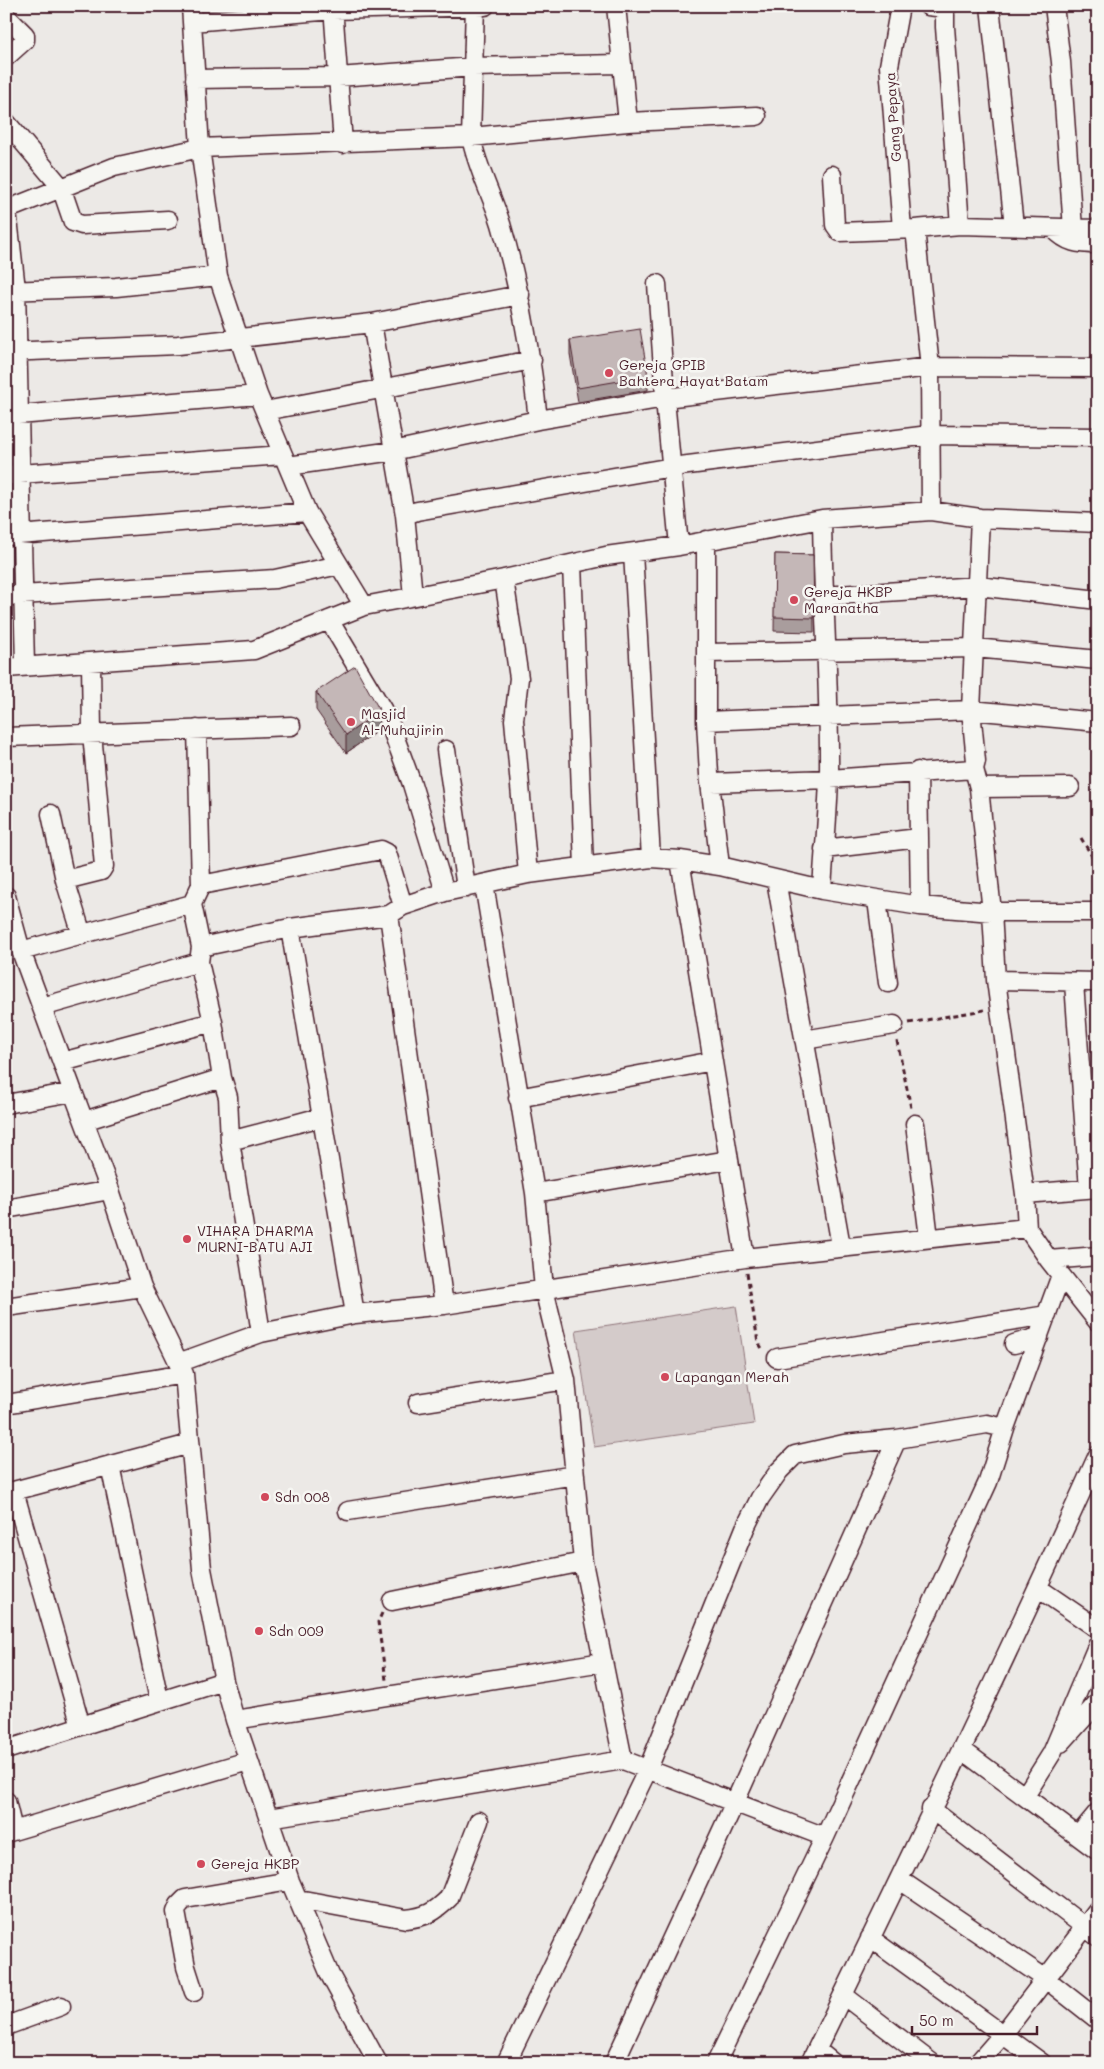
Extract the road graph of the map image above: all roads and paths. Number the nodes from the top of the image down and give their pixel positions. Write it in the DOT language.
graph roads {
  1 [pos="486,6"];
  2 [pos="616,6"];
  3 [pos="900,6"];
  4 [pos="990,6"];
  5 [pos="1054,6"];
  6 [pos="476,7"];
  7 [pos="940,7"];
  8 [pos="333,8"];
  9 [pos="191,14"];
  10 [pos="6,16"];
  11 [pos="6,57"];
  12 [pos="620,64"];
  13 [pos="473,67"];
  14 [pos="338,77"];
  15 [pos="195,79"];
  16 [pos="757,116"];
  17 [pos="6,122"];
  18 [pos="628,122"];
  19 [pos="471,137"];
  20 [pos="343,144"];
  21 [pos="200,148"];
  22 [pos="832,175"];
  23 [pos="61,187"];
  24 [pos="7,210"];
  25 [pos="168,220"];
  26 [pos="960,225"];
  27 [pos="1014,226"];
  28 [pos="1053,228"];
  29 [pos="909,229"];
  30 [pos="1073,229"];
  31 [pos="1098,229"];
  32 [pos="1098,244"];
  33 [pos="218,276"];
  34 [pos="658,284"];
  35 [pos="11,290"];
  36 [pos="520,295"];
  37 [pos="372,323"];
  38 [pos="240,338"];
  39 [pos="12,352"];
  40 [pos="532,360"];
  41 [pos="930,367"];
  42 [pos="1098,368"];
  43 [pos="383,389"];
  44 [pos="665,398"];
  45 [pos="262,403"];
  46 [pos="13,416"];
  47 [pos="538,420"];
  48 [pos="930,435"];
  49 [pos="1098,438"];
  50 [pos="393,451"];
  51 [pos="286,461"];
  52 [pos="672,467"];
  53 [pos="13,474"];
  54 [pos="931,511"];
  55 [pos="307,512"];
  56 [pos="405,515"];
  57 [pos="980,518"];
  58 [pos="822,519"];
  59 [pos="1098,523"];
  60 [pos="14,535"];
  61 [pos="706,540"];
  62 [pos="679,546"];
  63 [pos="633,552"];
  64 [pos="572,564"];
  65 [pos="339,565"];
  66 [pos="504,579"];
  67 [pos="978,586"];
  68 [pos="15,595"];
  69 [pos="413,596"];
  70 [pos="823,596"];
  71 [pos="1098,600"];
  72 [pos="364,606"];
  73 [pos="328,620"];
  74 [pos="975,648"];
  75 [pos="828,652"];
  76 [pos="707,653"];
  77 [pos="1098,660"];
  78 [pos="91,662"];
  79 [pos="25,666"];
  80 [pos="6,668"];
  81 [pos="971,710"];
  82 [pos="828,715"];
  83 [pos="706,721"];
  84 [pos="1098,722"];
  85 [pos="291,726"];
  86 [pos="197,729"];
  87 [pos="92,733"];
  88 [pos="6,738"];
  89 [pos="446,750"];
  90 [pos="974,769"];
  91 [pos="918,772"];
  92 [pos="829,779"];
  93 [pos="711,783"];
  94 [pos="1070,787"];
  95 [pos="979,788"];
  96 [pos="51,814"];
  97 [pos="919,838"];
  98 [pos="1081,838"];
  99 [pos="824,849"];
  100 [pos="651,858"];
  101 [pos="680,860"];
  102 [pos="584,866"];
  103 [pos="720,866"];
  104 [pos="1098,866"];
  105 [pos="528,874"];
  106 [pos="65,880"];
  107 [pos="776,880"];
  108 [pos="484,884"];
  109 [pos="201,885"];
  110 [pos="466,888"];
  111 [pos="822,890"];
  112 [pos="445,892"];
  113 [pos="6,896"];
  114 [pos="877,900"];
  115 [pos="192,904"];
  116 [pos="920,906"];
  117 [pos="396,910"];
  118 [pos="992,912"];
  119 [pos="1098,912"];
  120 [pos="290,928"];
  121 [pos="82,935"];
  122 [pos="21,951"];
  123 [pos="200,954"];
  124 [pos="996,980"];
  125 [pos="1098,982"];
  126 [pos="888,983"];
  127 [pos="1074,983"];
  128 [pos="42,1007"];
  129 [pos="1000,1008"];
  130 [pos="213,1022"];
  131 [pos="894,1025"];
  132 [pos="804,1040"];
  133 [pos="713,1061"];
  134 [pos="62,1062"];
  135 [pos="222,1078"];
  136 [pos="73,1092"];
  137 [pos="518,1098"];
  138 [pos="6,1104"];
  139 [pos="321,1117"];
  140 [pos="84,1121"];
  141 [pos="915,1124"];
  142 [pos="230,1141"];
  143 [pos="728,1160"];
  144 [pos="1093,1189"];
  145 [pos="110,1190"];
  146 [pos="535,1192"];
  147 [pos="1025,1194"];
  148 [pos="6,1209"];
  149 [pos="1028,1228"];
  150 [pos="929,1238"];
  151 [pos="841,1246"];
  152 [pos="1098,1256"];
  153 [pos="745,1258"];
  154 [pos="1049,1260"];
  155 [pos="1061,1275"];
  156 [pos="142,1287"];
  157 [pos="544,1289"];
  158 [pos="444,1305"];
  159 [pos="6,1307"];
  160 [pos="355,1314"];
  161 [pos="1047,1315"];
  162 [pos="1098,1322"];
  163 [pos="261,1333"];
  164 [pos="1039,1337"];
  165 [pos="1014,1344"];
  166 [pos="777,1358"];
  167 [pos="181,1368"];
  168 [pos="566,1380"];
  169 [pos="418,1403"];
  170 [pos="6,1404"];
  171 [pos="1005,1428"];
  172 [pos="896,1439"];
  173 [pos="190,1444"];
  174 [pos="1098,1455"];
  175 [pos="110,1465"];
  176 [pos="575,1475"];
  177 [pos="10,1492"];
  178 [pos="348,1511"];
  179 [pos="583,1562"];
  180 [pos="1038,1588"];
  181 [pos="392,1601"];
  182 [pos="1098,1629"];
  183 [pos="1098,1644"];
  184 [pos="603,1662"];
  185 [pos="224,1681"];
  186 [pos="388,1696"];
  187 [pos="159,1700"];
  188 [pos="1098,1702"];
  189 [pos="235,1720"];
  190 [pos="80,1726"];
  191 [pos="6,1750"];
  192 [pos="962,1750"];
  193 [pos="1052,1752"];
  194 [pos="623,1760"];
  195 [pos="248,1761"];
  196 [pos="648,1769"];
  197 [pos="1025,1796"];
  198 [pos="6,1801"];
  199 [pos="735,1802"];
  200 [pos="931,1809"];
  201 [pos="1098,1812"];
  202 [pos="269,1818"];
  203 [pos="478,1821"];
  204 [pos="10,1831"];
  205 [pos="1078,1836"];
  206 [pos="825,1837"];
  207 [pos="1098,1851"];
  208 [pos="900,1880"];
  209 [pos="290,1881"];
  210 [pos="298,1899"];
  211 [pos="1098,1910"];
  212 [pos="1091,1932"];
  213 [pos="870,1938"];
  214 [pos="1046,1979"];
  215 [pos="194,1992"];
  216 [pos="843,1995"];
  217 [pos="61,2006"];
  218 [pos="1098,2020"];
  219 [pos="6,2026"];
  220 [pos="1004,2034"];
  221 [pos="813,2056"];
  222 [pos="375,2062"];
  223 [pos="506,2063"];
  224 [pos="614,2063"];
  225 [pos="716,2063"];
  226 [pos="833,2063"];
  227 [pos="932,2063"];
  228 [pos="978,2063"];
  229 [pos="1042,2063"];
  1 -- 6 [label="street"];
  2 -- 12 [label="street"];
  3 -- 29 [label="street, Gang Pepaya"];
  4 -- 27 [label="street"];
  5 -- 30 [label="street"];
  6 -- 8 [label="street"];
  6 -- 13 [label="street"];
  7 -- 26 [label="street"];
  8 -- 9 [label="street"];
  8 -- 14 [label="street"];
  9 -- 15 [label="street"];
  10 -- 11 [label="street"];
  12 -- 13 [label="street"];
  12 -- 18 [label="street"];
  13 -- 14 [label="street"];
  13 -- 19 [label="street"];
  14 -- 15 [label="street"];
  14 -- 20 [label="street"];
  15 -- 21 [label="street"];
  16 -- 18 [label="street"];
  17 -- 23 [label="street"];
  18 -- 19 [label="street"];
  19 -- 20 [label="street"];
  19 -- 36 [label="street"];
  20 -- 21 [label="street"];
  21 -- 23 [label="street"];
  21 -- 33 [label="street"];
  22 -- 29 [label="street"];
  23 -- 24 [label="street"];
  23 -- 25 [label="street"];
  24 -- 35 [label="street"];
  26 -- 27 [label="street"];
  26 -- 29 [label="street"];
  27 -- 28 [label="street"];
  28 -- 30 [label="street"];
  28 -- 32 [label="street"];
  29 -- 41 [label="street, Gang Pepaya"];
  30 -- 31 [label="street"];
  33 -- 35 [label="street"];
  33 -- 38 [label="street"];
  34 -- 44 [label="street"];
  35 -- 39 [label="street"];
  36 -- 37 [label="street"];
  36 -- 40 [label="street"];
  37 -- 38 [label="street"];
  37 -- 43 [label="street"];
  38 -- 39 [label="street"];
  38 -- 45 [label="street"];
  39 -- 46 [label="street"];
  40 -- 43 [label="street"];
  40 -- 47 [label="street"];
  41 -- 42 [label="street"];
  41 -- 44 [label="street"];
  41 -- 48 [label="street, Gang Pepaya"];
  43 -- 45 [label="street"];
  43 -- 50 [label="street"];
  44 -- 47 [label="street"];
  44 -- 52 [label="street"];
  45 -- 46 [label="street"];
  45 -- 51 [label="street"];
  46 -- 53 [label="street"];
  47 -- 50 [label="street"];
  48 -- 49 [label="street"];
  48 -- 52 [label="street"];
  48 -- 54 [label="street, Gang Pepaya"];
  50 -- 51 [label="street"];
  50 -- 56 [label="street"];
  51 -- 53 [label="street"];
  51 -- 55 [label="street"];
  52 -- 56 [label="street"];
  52 -- 62 [label="street"];
  53 -- 60 [label="street"];
  54 -- 57 [label="street"];
  54 -- 58 [label="street"];
  55 -- 60 [label="street"];
  55 -- 65 [label="street"];
  56 -- 69 [label="street"];
  57 -- 59 [label="street"];
  57 -- 67 [label="street"];
  58 -- 61 [label="street"];
  58 -- 70 [label="street"];
  60 -- 68 [label="street"];
  61 -- 62 [label="street"];
  61 -- 76 [label="street"];
  62 -- 63 [label="street"];
  63 -- 64 [label="street"];
  63 -- 100 [label="street"];
  64 -- 66 [label="street"];
  64 -- 102 [label="street"];
  65 -- 68 [label="street"];
  65 -- 72 [label="street"];
  66 -- 69 [label="street"];
  66 -- 105 [label="street"];
  67 -- 70 [label="street"];
  67 -- 71 [label="street"];
  67 -- 74 [label="street"];
  68 -- 79 [label="street"];
  69 -- 72 [label="street"];
  70 -- 75 [label="street"];
  72 -- 73 [label="street"];
  73 -- 78 [label="street"];
  73 -- 112 [label="street"];
  74 -- 75 [label="street"];
  74 -- 77 [label="street"];
  74 -- 81 [label="street"];
  75 -- 76 [label="street"];
  75 -- 82 [label="street"];
  76 -- 83 [label="street"];
  78 -- 79 [label="street"];
  78 -- 87 [label="street"];
  79 -- 80 [label="street"];
  81 -- 82 [label="street"];
  81 -- 84 [label="street"];
  81 -- 90 [label="street"];
  82 -- 83 [label="street"];
  82 -- 92 [label="street"];
  83 -- 93 [label="street"];
  85 -- 86 [label="street"];
  86 -- 87 [label="street"];
  86 -- 109 [label="street"];
  87 -- 88 [label="street"];
  87 -- 106 [label="street"];
  89 -- 110 [label="street"];
  90 -- 91 [label="street"];
  90 -- 95 [label="street"];
  91 -- 92 [label="street"];
  91 -- 97 [label="street"];
  92 -- 93 [label="street"];
  92 -- 99 [label="street"];
  93 -- 103 [label="street"];
  94 -- 95 [label="street"];
  95 -- 118 [label="street"];
  96 -- 106 [label="street"];
  97 -- 99 [label="street"];
  97 -- 116 [label="street"];
  98 -- 104 [label="path"];
  99 -- 111 [label="street"];
  100 -- 101 [label="street"];
  100 -- 102 [label="street"];
  101 -- 103 [label="street"];
  101 -- 133 [label="street"];
  102 -- 105 [label="street"];
  103 -- 107 [label="street"];
  105 -- 108 [label="street"];
  106 -- 121 [label="street"];
  107 -- 111 [label="street"];
  107 -- 132 [label="street"];
  108 -- 110 [label="street"];
  108 -- 137 [label="street"];
  109 -- 115 [label="street"];
  109 -- 117 [label="street"];
  110 -- 112 [label="street"];
  111 -- 114 [label="street"];
  112 -- 117 [label="street"];
  113 -- 122 [label="street"];
  114 -- 116 [label="street"];
  114 -- 126 [label="street"];
  115 -- 121 [label="street"];
  115 -- 123 [label="street"];
  116 -- 118 [label="street"];
  117 -- 120 [label="street"];
  117 -- 158 [label="street"];
  118 -- 119 [label="street"];
  118 -- 124 [label="street"];
  120 -- 123 [label="street"];
  120 -- 139 [label="street"];
  121 -- 122 [label="street"];
  122 -- 128 [label="street"];
  123 -- 128 [label="street"];
  123 -- 130 [label="street"];
  124 -- 127 [label="street"];
  124 -- 129 [label="street"];
  125 -- 127 [label="street"];
  127 -- 144 [label="street"];
  128 -- 134 [label="street"];
  129 -- 131 [label="path"];
  129 -- 147 [label="street"];
  130 -- 134 [label="street"];
  130 -- 135 [label="street"];
  131 -- 132 [label="street"];
  131 -- 141 [label="path"];
  132 -- 151 [label="street"];
  133 -- 137 [label="street"];
  133 -- 143 [label="street"];
  134 -- 136 [label="street"];
  135 -- 140 [label="street"];
  135 -- 142 [label="street"];
  136 -- 138 [label="street"];
  136 -- 140 [label="street"];
  137 -- 146 [label="street"];
  139 -- 142 [label="street"];
  139 -- 160 [label="street"];
  140 -- 145 [label="street"];
  141 -- 150 [label="street"];
  142 -- 163 [label="street"];
  143 -- 146 [label="street"];
  143 -- 153 [label="street"];
  144 -- 147 [label="street"];
  145 -- 148 [label="street"];
  145 -- 156 [label="street"];
  146 -- 157 [label="street"];
  147 -- 149 [label="street"];
  149 -- 150 [label="street"];
  149 -- 154 [label="street"];
  150 -- 151 [label="street"];
  151 -- 153 [label="street"];
  152 -- 154 [label="street"];
  153 -- 157 [label="street"];
  153 -- 166 [label="path"];
  154 -- 155 [label="street"];
  155 -- 161 [label="street"];
  155 -- 162 [label="street"];
  156 -- 159 [label="street"];
  156 -- 167 [label="street"];
  157 -- 158 [label="street"];
  157 -- 168 [label="street"];
  158 -- 160 [label="street"];
  160 -- 163 [label="street"];
  161 -- 164 [label="street"];
  161 -- 166 [label="street"];
  163 -- 167 [label="street"];
  164 -- 165 [label="street"];
  164 -- 171 [label="street"];
  167 -- 170 [label="street"];
  167 -- 173 [label="street"];
  168 -- 169 [label="street"];
  168 -- 176 [label="street"];
  171 -- 172 [label="street"];
  171 -- 206 [label="street"];
  172 -- 196 [label="street"];
  172 -- 199 [label="street"];
  173 -- 175 [label="street"];
  173 -- 185 [label="street"];
  174 -- 180 [label="street"];
  175 -- 177 [label="street"];
  175 -- 187 [label="street"];
  176 -- 178 [label="street"];
  176 -- 179 [label="street"];
  177 -- 190 [label="street"];
  179 -- 181 [label="street"];
  179 -- 184 [label="street"];
  180 -- 182 [label="street"];
  180 -- 192 [label="street"];
  181 -- 186 [label="path"];
  183 -- 193 [label="street"];
  184 -- 186 [label="street"];
  184 -- 194 [label="street"];
  185 -- 187 [label="street"];
  185 -- 189 [label="street"];
  186 -- 189 [label="street"];
  187 -- 190 [label="street"];
  188 -- 193 [label="street"];
  189 -- 195 [label="street"];
  190 -- 191 [label="street"];
  192 -- 197 [label="street"];
  192 -- 200 [label="street"];
  193 -- 197 [label="street"];
  194 -- 196 [label="street"];
  194 -- 202 [label="street"];
  195 -- 202 [label="street"];
  195 -- 204 [label="street"];
  196 -- 199 [label="street"];
  196 -- 223 [label="street"];
  197 -- 205 [label="street"];
  198 -- 204 [label="street"];
  199 -- 206 [label="street"];
  199 -- 224 [label="street"];
  200 -- 208 [label="street"];
  200 -- 212 [label="street"];
  201 -- 205 [label="street"];
  202 -- 209 [label="street"];
  203 -- 210 [label="street"];
  205 -- 207 [label="street"];
  206 -- 225 [label="street"];
  208 -- 213 [label="street"];
  208 -- 214 [label="street"];
  209 -- 210 [label="street"];
  209 -- 215 [label="street"];
  210 -- 222 [label="street"];
  211 -- 212 [label="street"];
  212 -- 214 [label="street"];
  213 -- 216 [label="street"];
  213 -- 220 [label="street"];
  214 -- 218 [label="street"];
  214 -- 220 [label="street"];
  216 -- 221 [label="street"];
  216 -- 227 [label="street"];
  217 -- 219 [label="street"];
  220 -- 228 [label="street"];
  220 -- 229 [label="street"];
  221 -- 226 [label="street"];
}
